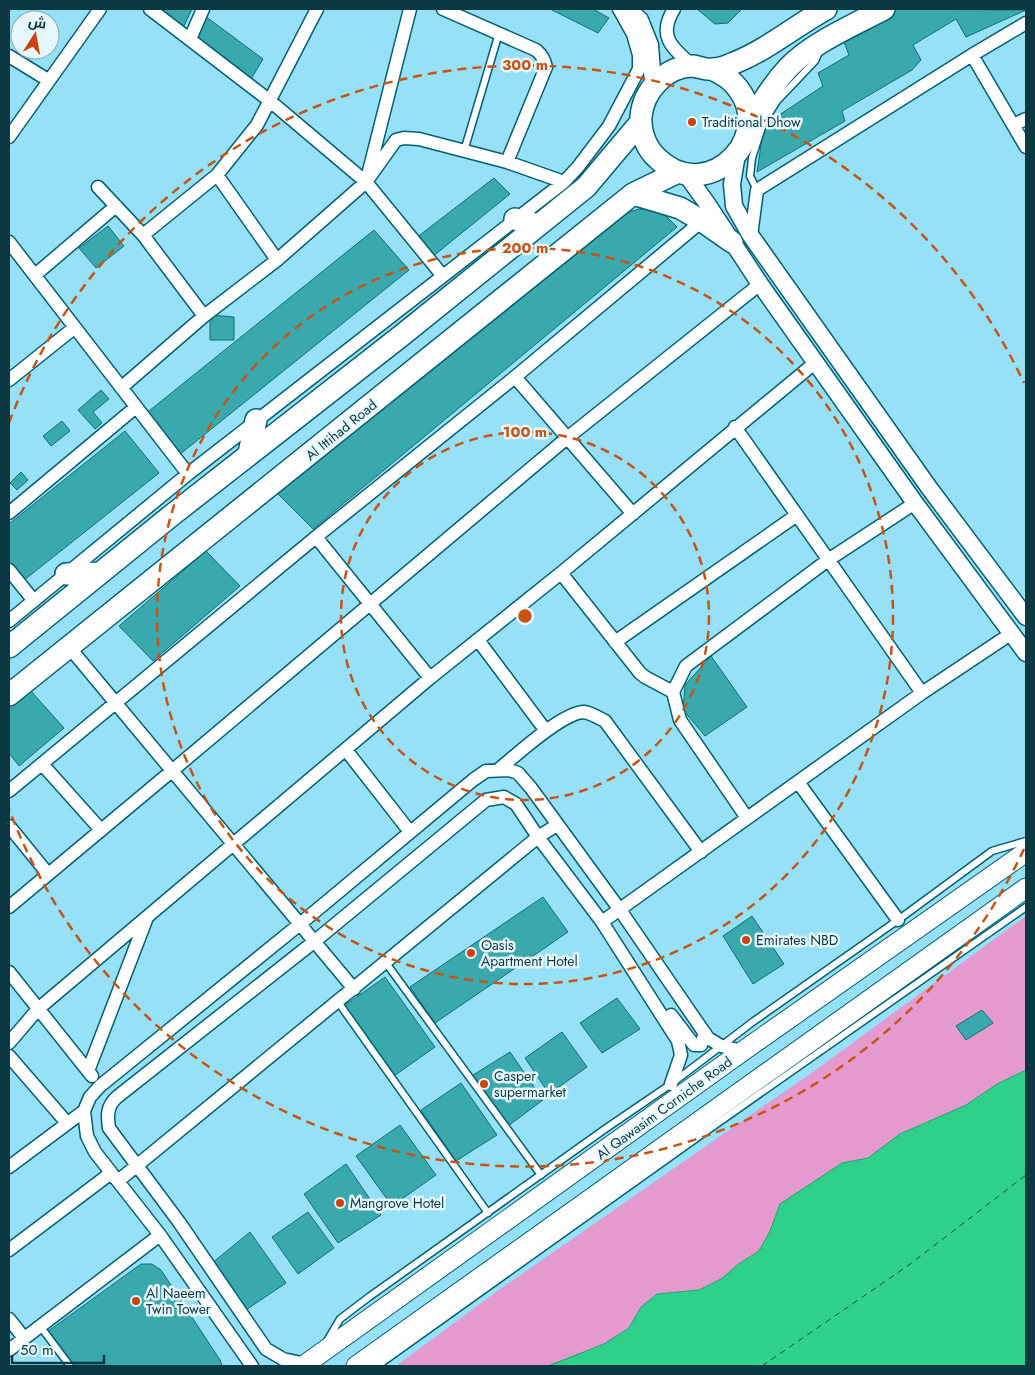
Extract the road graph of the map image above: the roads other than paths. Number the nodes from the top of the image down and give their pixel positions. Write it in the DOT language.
graph roads {
  1 [pos="100,9"];
  2 [pos="150,9"];
  3 [pos="203,9"];
  4 [pos="317,9"];
  5 [pos="410,9"];
  6 [pos="443,9"];
  7 [pos="619,9"];
  8 [pos="628,9"];
  9 [pos="826,9"];
  10 [pos="884,9"];
  11 [pos="673,10"];
  12 [pos="1026,23"];
  13 [pos="499,33"];
  14 [pos="190,39"];
  15 [pos="820,43"];
  16 [pos="972,55"];
  17 [pos="9,56"];
  18 [pos="702,68"];
  19 [pos="48,80"];
  20 [pos="653,85"];
  21 [pos="270,101"];
  22 [pos="1026,119"];
  23 [pos="640,123"];
  24 [pos="749,124"];
  25 [pos="1013,125"];
  26 [pos="9,137"];
  27 [pos="1026,147"];
  28 [pos="464,151"];
  29 [pos="737,154"];
  30 [pos="507,162"];
  31 [pos="681,172"];
  32 [pos="217,175"];
  33 [pos="366,182"];
  34 [pos="564,182"];
  35 [pos="98,187"];
  36 [pos="757,190"];
  37 [pos="633,194"];
  38 [pos="116,206"];
  39 [pos="515,219"];
  40 [pos="702,221"];
  41 [pos="538,225"];
  42 [pos="143,235"];
  43 [pos="742,239"];
  44 [pos="11,249"];
  45 [pos="277,260"];
  46 [pos="35,275"];
  47 [pos="442,275"];
  48 [pos="760,284"];
  49 [pos="204,316"];
  50 [pos="74,328"];
  51 [pos="816,362"];
  52 [pos="515,377"];
  53 [pos="9,380"];
  54 [pos="122,387"];
  55 [pos="136,406"];
  56 [pos="256,420"];
  57 [pos="735,428"];
  58 [pos="567,438"];
  59 [pos="249,453"];
  60 [pos="188,474"];
  61 [pos="915,503"];
  62 [pos="9,513"];
  63 [pos="633,514"];
  64 [pos="796,515"];
  65 [pos="316,537"];
  66 [pos="828,560"];
  67 [pos="9,570"];
  68 [pos="561,573"];
  69 [pos="66,574"];
  70 [pos="100,574"];
  71 [pos="34,601"];
  72 [pos="371,603"];
  73 [pos="1026,617"];
  74 [pos="9,621"];
  75 [pos="1012,633"];
  76 [pos="478,640"];
  77 [pos="615,642"];
  78 [pos="9,647"];
  79 [pos="69,647"];
  80 [pos="1026,653"];
  81 [pos="430,678"];
  82 [pos="673,692"];
  83 [pos="922,694"];
  84 [pos="9,695"];
  85 [pos="116,703"];
  86 [pos="546,731"];
  87 [pos="346,750"];
  88 [pos="42,764"];
  89 [pos="173,770"];
  90 [pos="498,770"];
  91 [pos="798,782"];
  92 [pos="9,791"];
  93 [pos="747,818"];
  94 [pos="557,825"];
  95 [pos="9,826"];
  96 [pos="102,830"];
  97 [pos="410,832"];
  98 [pos="538,837"];
  99 [pos="1026,841"];
  100 [pos="234,844"];
  101 [pos="701,852"];
  102 [pos="1026,852"];
  103 [pos="48,874"];
  104 [pos="1026,888"];
  105 [pos="9,906"];
  106 [pos="1026,907"];
  107 [pos="620,910"];
  108 [pos="146,918"];
  109 [pos="898,920"];
  110 [pos="602,922"];
  111 [pos="300,924"];
  112 [pos="315,941"];
  113 [pos="386,963"];
  114 [pos="9,972"];
  115 [pos="354,990"];
  116 [pos="338,1002"];
  117 [pos="656,1007"];
  118 [pos="38,1009"];
  119 [pos="705,1033"];
  120 [pos="9,1043"];
  121 [pos="721,1046"];
  122 [pos="743,1051"];
  123 [pos="9,1056"];
  124 [pos="88,1071"];
  125 [pos="671,1084"];
  126 [pos="100,1086"];
  127 [pos="84,1111"];
  128 [pos="67,1123"];
  129 [pos="138,1166"];
  130 [pos="9,1167"];
  131 [pos="541,1175"];
  132 [pos="115,1177"];
  133 [pos="488,1213"];
  134 [pos="160,1235"];
  135 [pos="9,1250"];
  136 [pos="9,1319"];
  137 [pos="40,1326"];
  138 [pos="24,1338"];
  139 [pos="266,1349"];
  140 [pos="9,1350"];
  141 [pos="309,1362"];
  142 [pos="70,1366"];
  143 [pos="252,1366"];
  144 [pos="274,1366"];
  145 [pos="356,1366"];
  146 [pos="377,1366"];
  1 -- 19 [label="street"];
  2 -- 14 [label="street"];
  3 -- 14 [label="street"];
  4 -- 21 [label="street"];
  5 -- 33 [label="street"];
  6 -- 13 [label="street"];
  7 -- 34 [label="street"];
  8 -- 20 [label="street"];
  9 -- 18 [label="main road"];
  10 -- 15 [label="main road"];
  11 -- 18 [label="street"];
  12 -- 16 [label="street"];
  13 -- 28 [label="lane"];
  13 -- 30 [label="street"];
  14 -- 21 [label="street"];
  15 -- 24 [label="main road"];
  15 -- 36 [label="lane"];
  16 -- 25 [label="street"];
  16 -- 36 [label="street"];
  17 -- 19 [label="street"];
  18 -- 20 [label="main road"];
  18 -- 24 [label="main road"];
  19 -- 26 [label="street"];
  20 -- 23 [label="main road"];
  21 -- 32 [label="street"];
  21 -- 33 [label="street"];
  22 -- 25 [label="street"];
  23 -- 31 [label="main road"];
  23 -- 41 [label="main road"];
  24 -- 29 [label="main road"];
  25 -- 27 [label="street"];
  28 -- 30 [label="street"];
  28 -- 33 [label="street"];
  29 -- 31 [label="main road"];
  29 -- 43 [label="street"];
  30 -- 34 [label="street"];
  31 -- 37 [label="main road, Al Ittihad Road"];
  31 -- 43 [label="street"];
  32 -- 42 [label="street"];
  32 -- 45 [label="street"];
  33 -- 45 [label="street"];
  33 -- 47 [label="street"];
  34 -- 39 [label="street"];
  35 -- 38 [label="street"];
  36 -- 43 [label="street"];
  37 -- 40 [label="main road"];
  37 -- 79 [label="main road, Al Ittihad Road"];
  38 -- 42 [label="street"];
  38 -- 46 [label="street"];
  39 -- 41 [label="main road"];
  39 -- 47 [label="street"];
  40 -- 43 [label="main road"];
  40 -- 52 [label="street"];
  41 -- 59 [label="main road"];
  42 -- 49 [label="street"];
  43 -- 48 [label="street"];
  43 -- 73 [label="street"];
  44 -- 46 [label="street"];
  45 -- 49 [label="street"];
  46 -- 50 [label="street"];
  47 -- 56 [label="street"];
  48 -- 51 [label="street"];
  48 -- 58 [label="street"];
  49 -- 54 [label="street"];
  50 -- 53 [label="street"];
  50 -- 54 [label="street"];
  51 -- 57 [label="street"];
  51 -- 61 [label="street"];
  52 -- 58 [label="street"];
  52 -- 65 [label="street"];
  54 -- 55 [label="street"];
  55 -- 60 [label="street"];
  55 -- 62 [label="street"];
  56 -- 59 [label="main road"];
  56 -- 60 [label="street"];
  57 -- 63 [label="street"];
  57 -- 64 [label="street"];
  58 -- 63 [label="street"];
  58 -- 72 [label="street"];
  59 -- 70 [label="main road"];
  60 -- 69 [label="street"];
  61 -- 66 [label="street"];
  61 -- 75 [label="street"];
  63 -- 68 [label="street"];
  64 -- 66 [label="street"];
  64 -- 77 [label="street"];
  65 -- 72 [label="street"];
  65 -- 85 [label="street"];
  66 -- 82 [label="street"];
  66 -- 83 [label="street"];
  67 -- 71 [label="street"];
  68 -- 76 [label="street"];
  68 -- 77 [label="street"];
  69 -- 70 [label="main road"];
  69 -- 71 [label="street"];
  70 -- 78 [label="main road"];
  71 -- 74 [label="street"];
  72 -- 81 [label="street"];
  72 -- 89 [label="street"];
  75 -- 80 [label="street"];
  75 -- 83 [label="street"];
  76 -- 81 [label="street"];
  76 -- 86 [label="street"];
  77 -- 82 [label="street"];
  79 -- 84 [label="main road, Al Ittihad Road"];
  79 -- 85 [label="street"];
  81 -- 87 [label="street"];
  82 -- 93 [label="street"];
  83 -- 91 [label="street"];
  85 -- 88 [label="street"];
  85 -- 89 [label="street"];
  86 -- 90 [label="street"];
  86 -- 101 [label="street"];
  87 -- 97 [label="street"];
  87 -- 100 [label="street"];
  88 -- 92 [label="street"];
  88 -- 96 [label="street"];
  89 -- 96 [label="street"];
  89 -- 100 [label="street"];
  90 -- 94 [label="street"];
  90 -- 97 [label="street"];
  91 -- 93 [label="street"];
  91 -- 109 [label="street"];
  93 -- 101 [label="street"];
  94 -- 98 [label="street"];
  94 -- 107 [label="street"];
  95 -- 103 [label="street"];
  96 -- 103 [label="street"];
  97 -- 111 [label="street"];
  98 -- 110 [label="street"];
  98 -- 112 [label="street"];
  98 -- 113 [label="street"];
  99 -- 109 [label="lane"];
  100 -- 108 [label="street"];
  100 -- 111 [label="street"];
  101 -- 107 [label="street"];
  102 -- 122 [label="main road, Al Qawasim Corniche Road"];
  103 -- 105 [label="street"];
  104 -- 145 [label="main road"];
  106 -- 146 [label="lane"];
  107 -- 110 [label="street"];
  107 -- 119 [label="street"];
  108 -- 118 [label="street"];
  108 -- 124 [label="street"];
  109 -- 121 [label="lane"];
  110 -- 117 [label="street"];
  111 -- 112 [label="street"];
  111 -- 126 [label="street"];
  112 -- 115 [label="street"];
  112 -- 129 [label="street"];
  113 -- 115 [label="street"];
  113 -- 131 [label="lane"];
  114 -- 118 [label="street"];
  115 -- 116 [label="street"];
  116 -- 129 [label="street"];
  116 -- 133 [label="lane"];
  117 -- 119 [label="street"];
  117 -- 125 [label="street"];
  118 -- 120 [label="street"];
  118 -- 124 [label="street"];
  119 -- 121 [label="street"];
  121 -- 122 [label="street"];
  121 -- 125 [label="lane"];
  122 -- 141 [label="main road, Al Qawasim Corniche Road"];
  123 -- 128 [label="street"];
  124 -- 126 [label="street"];
  125 -- 131 [label="lane"];
  126 -- 127 [label="street"];
  127 -- 128 [label="street"];
  127 -- 132 [label="street"];
  128 -- 130 [label="street"];
  129 -- 132 [label="street"];
  129 -- 139 [label="street"];
  131 -- 133 [label="lane"];
  132 -- 134 [label="street"];
  132 -- 135 [label="street"];
  133 -- 141 [label="lane"];
  134 -- 137 [label="street"];
  134 -- 143 [label="street"];
  136 -- 138 [label="street"];
  137 -- 138 [label="street"];
  137 -- 142 [label="lane"];
  138 -- 140 [label="street"];
  139 -- 141 [label="street"];
  139 -- 144 [label="street"];
}
